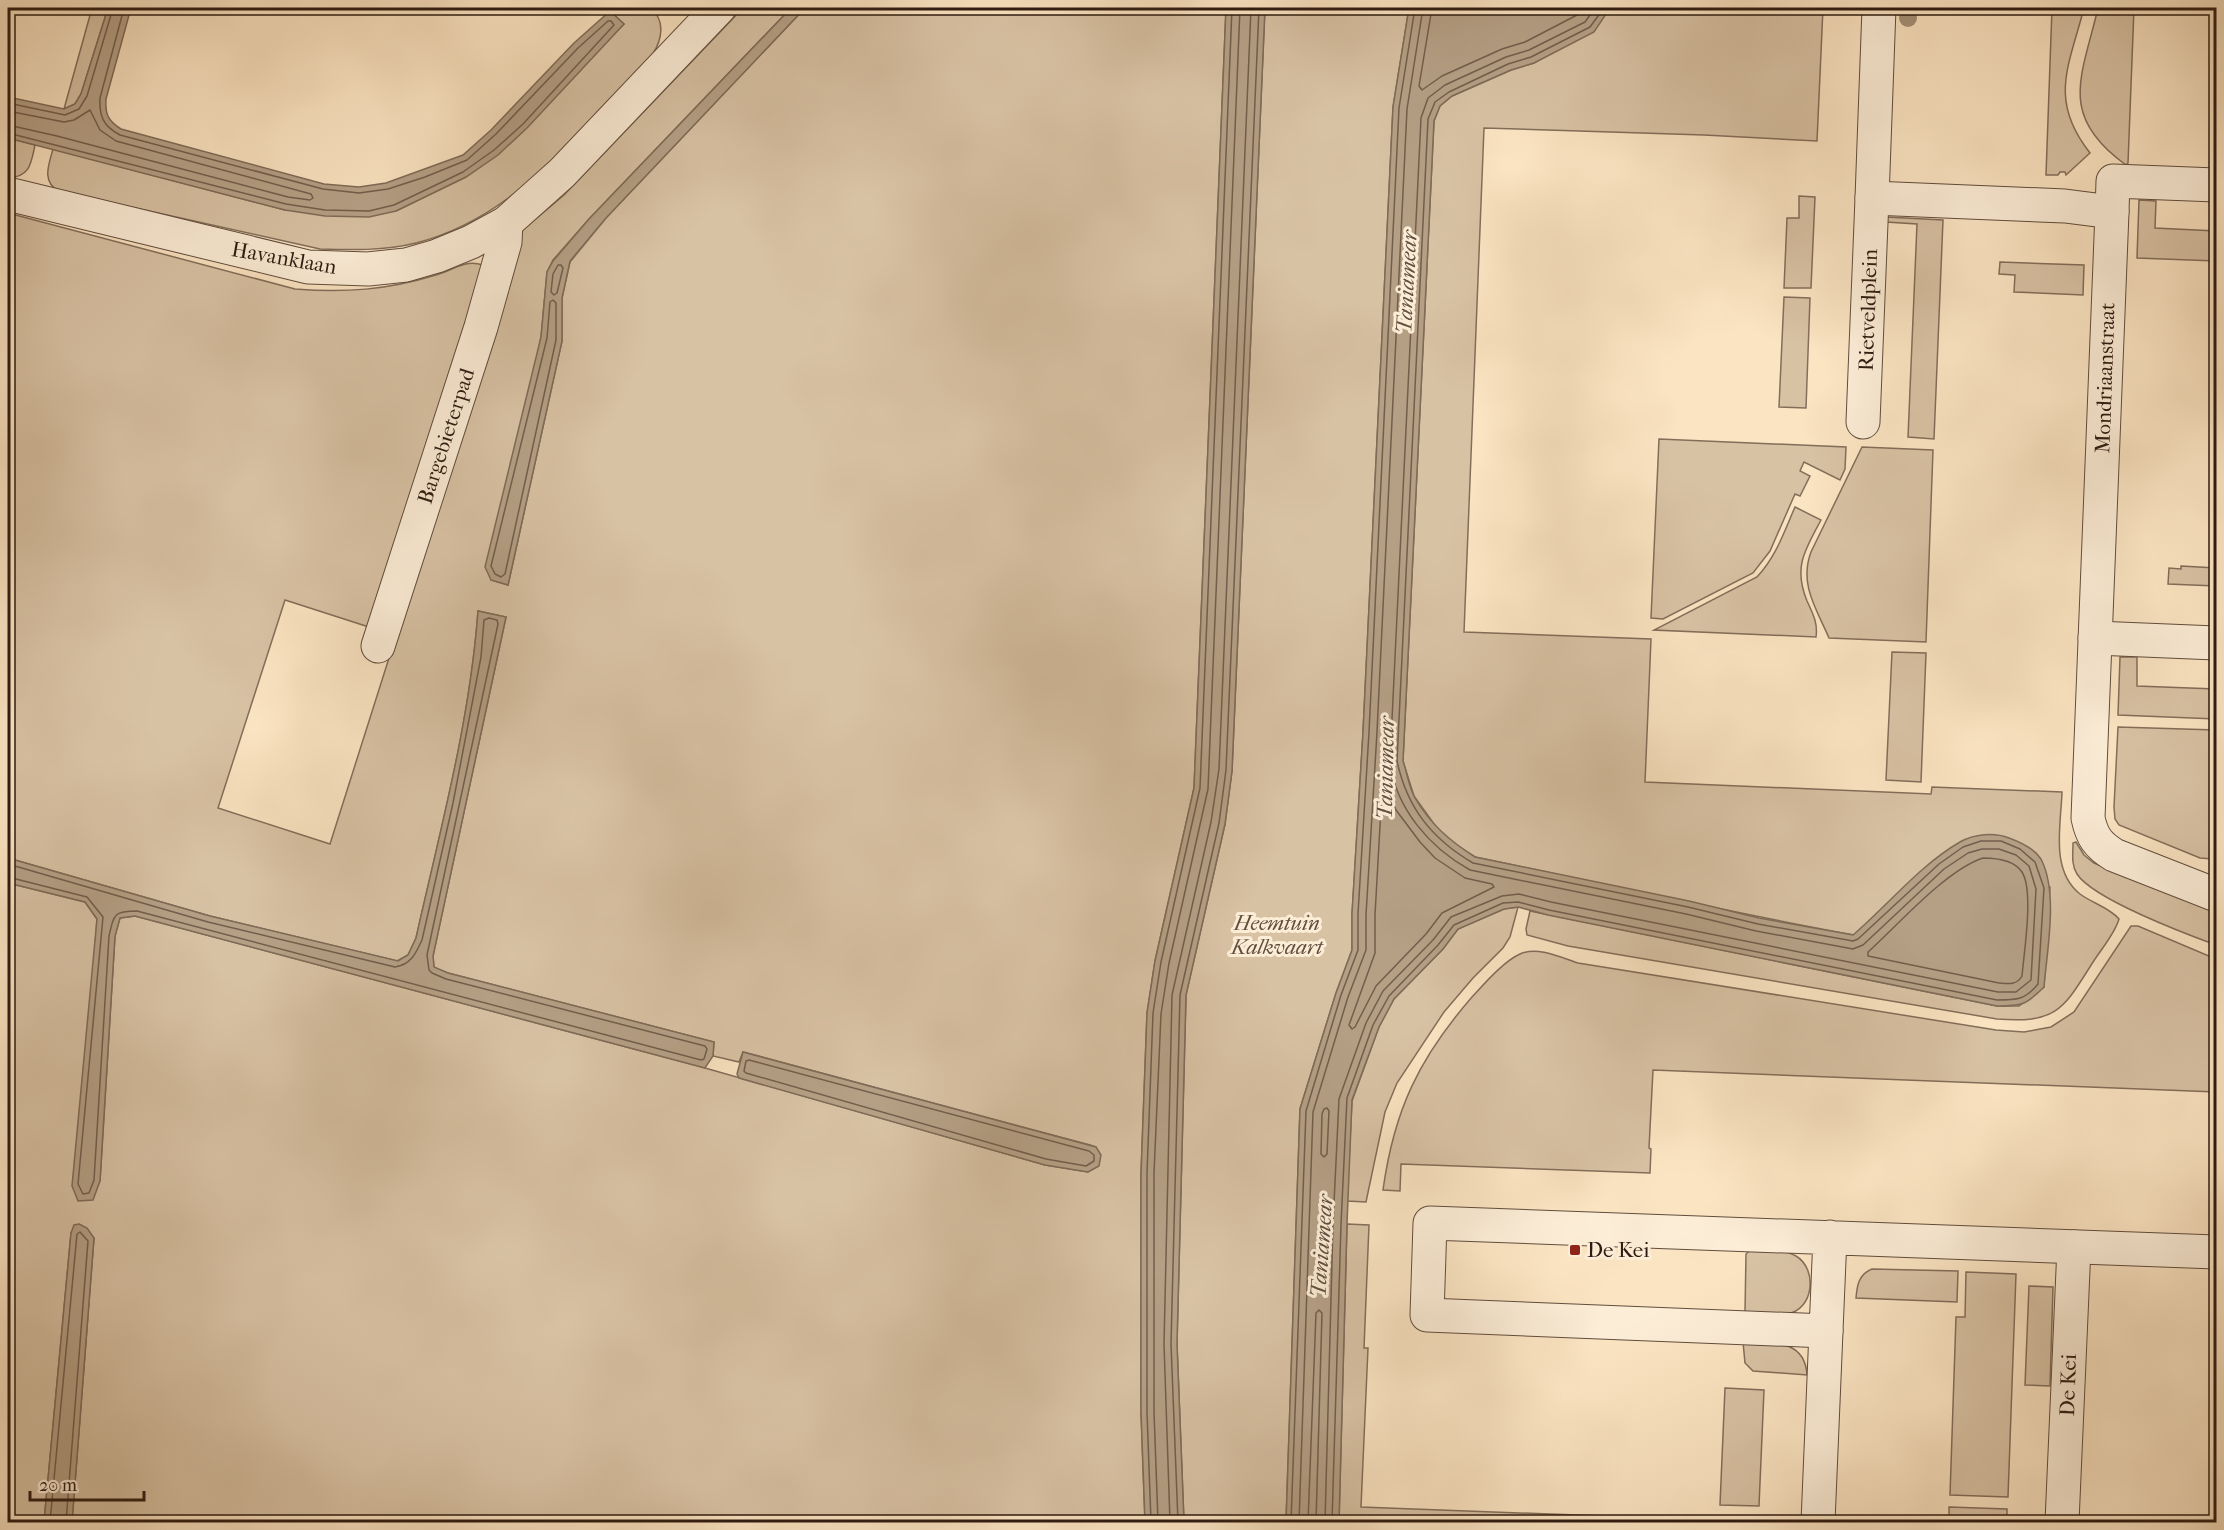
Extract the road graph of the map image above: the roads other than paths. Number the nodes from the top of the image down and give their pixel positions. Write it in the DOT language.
graph roads {
  1 [pos="719,8"];
  2 [pos="1879,8"];
  3 [pos="2217,185"];
  4 [pos="8,194"];
  5 [pos="1872,198"];
  6 [pos="2112,212"];
  7 [pos="506,224"];
  8 [pos="1863,422"];
  9 [pos="2095,638"];
  10 [pos="2217,643"];
  11 [pos="378,646"];
  12 [pos="2217,895"];
  13 [pos="1830,1237"];
  14 [pos="2074,1246"];
  15 [pos="2217,1252"];
  16 [pos="1826,1331"];
  17 [pos="1818,1522"];
  18 [pos="2062,1522"];
  1 -- 7 [label="street, Havanklaan"];
  2 -- 5 [label="street"];
  3 -- 6 [label="street, Mondriaanstraat"];
  4 -- 7 [label="street, Havanklaan"];
  5 -- 6 [label="street"];
  5 -- 8 [label="street, Rietveldplein"];
  6 -- 9 [label="street, Mondriaanstraat"];
  7 -- 11 [label="street, Bargebieterpad"];
  9 -- 10 [label="street"];
  9 -- 12 [label="street, Mondriaanstraat"];
  13 -- 14 [label="street"];
  13 -- 16 [label="street"];
  13 -- 16 [label="street"];
  14 -- 15 [label="street"];
  14 -- 18 [label="street, De Kei"];
  16 -- 17 [label="street"];
}
